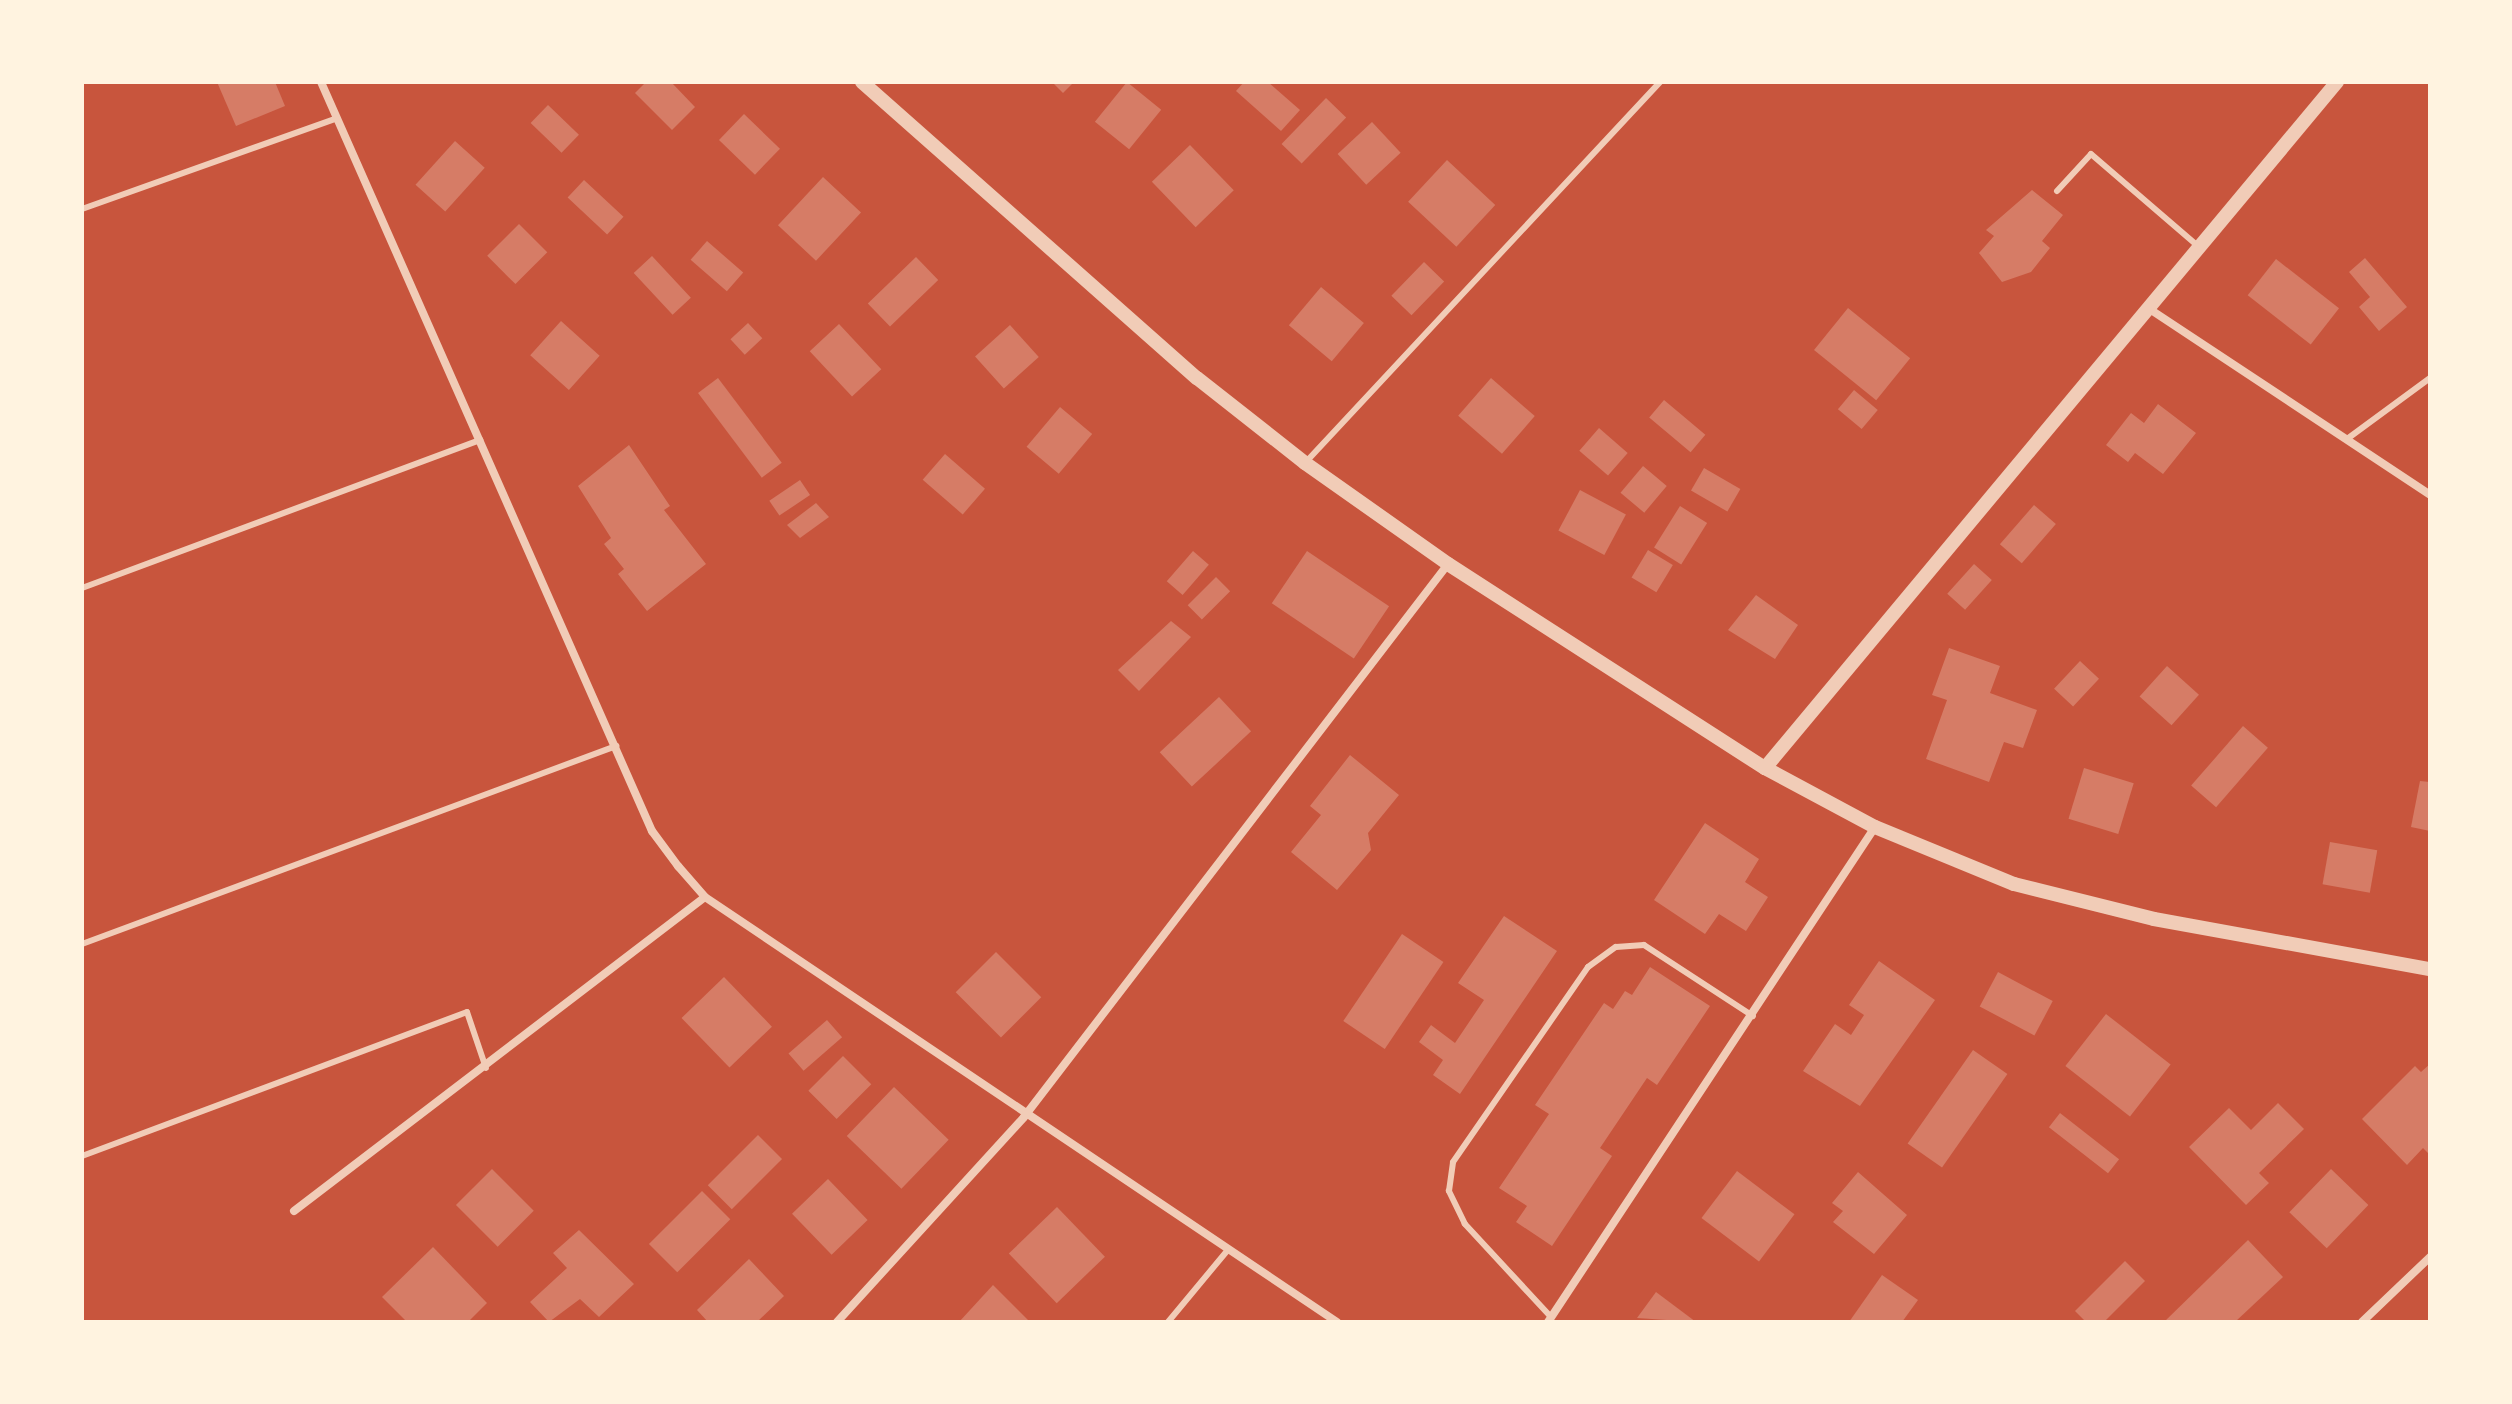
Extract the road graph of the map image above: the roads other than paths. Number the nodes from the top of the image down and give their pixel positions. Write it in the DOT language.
graph roads {
  1 [pos="321,82"];
  2 [pos="862,82"];
  3 [pos="1660,82"];
  4 [pos="2337,82"];
  5 [pos="337,118"];
  6 [pos="2057,191"];
  7 [pos="82,209"];
  8 [pos="2201,248"];
  9 [pos="2148,308"];
  10 [pos="2430,378"];
  11 [pos="2347,439"];
  12 [pos="480,440"];
  13 [pos="1305,463"];
  14 [pos="2430,495"];
  15 [pos="1448,564"];
  16 [pos="82,588"];
  17 [pos="616,746"];
  18 [pos="1765,768"];
  19 [pos="1875,827"];
  20 [pos="705,897"];
  21 [pos="82,944"];
  22 [pos="2430,969"];
  23 [pos="1753,1016"];
  24 [pos="486,1068"];
  25 [pos="1024,1117"];
  26 [pos="82,1156"];
  27 [pos="294,1211"];
  28 [pos="1227,1251"];
  29 [pos="2430,1257"];
  30 [pos="1550,1319"];
  31 [pos="837,1322"];
  32 [pos="1168,1322"];
  33 [pos="1337,1322"];
  34 [pos="2362,1322"];
  1 -- 5 [label="street"];
  2 -- 13 [label="street"];
  3 -- 13 [label="lane"];
  4 -- 8 [label="street"];
  5 -- 7 [label="lane"];
  5 -- 12 [label="street"];
  6 -- 8 [label="lane"];
  8 -- 9 [label="street"];
  9 -- 11 [label="street"];
  9 -- 18 [label="street"];
  10 -- 11 [label="lane"];
  11 -- 14 [label="street"];
  12 -- 16 [label="lane"];
  12 -- 17 [label="street"];
  13 -- 15 [label="street"];
  15 -- 18 [label="street"];
  15 -- 25 [label="street"];
  17 -- 20 [label="street"];
  17 -- 21 [label="lane"];
  18 -- 19 [label="street"];
  19 -- 22 [label="street"];
  19 -- 23 [label="street"];
  20 -- 24 [label="street"];
  20 -- 25 [label="street"];
  23 -- 30 [label="street"];
  23 -- 30 [label="lane"];
  24 -- 26 [label="lane"];
  24 -- 27 [label="street"];
  25 -- 28 [label="street"];
  25 -- 31 [label="street"];
  28 -- 32 [label="lane"];
  28 -- 33 [label="street"];
  29 -- 34 [label="street"];
}
